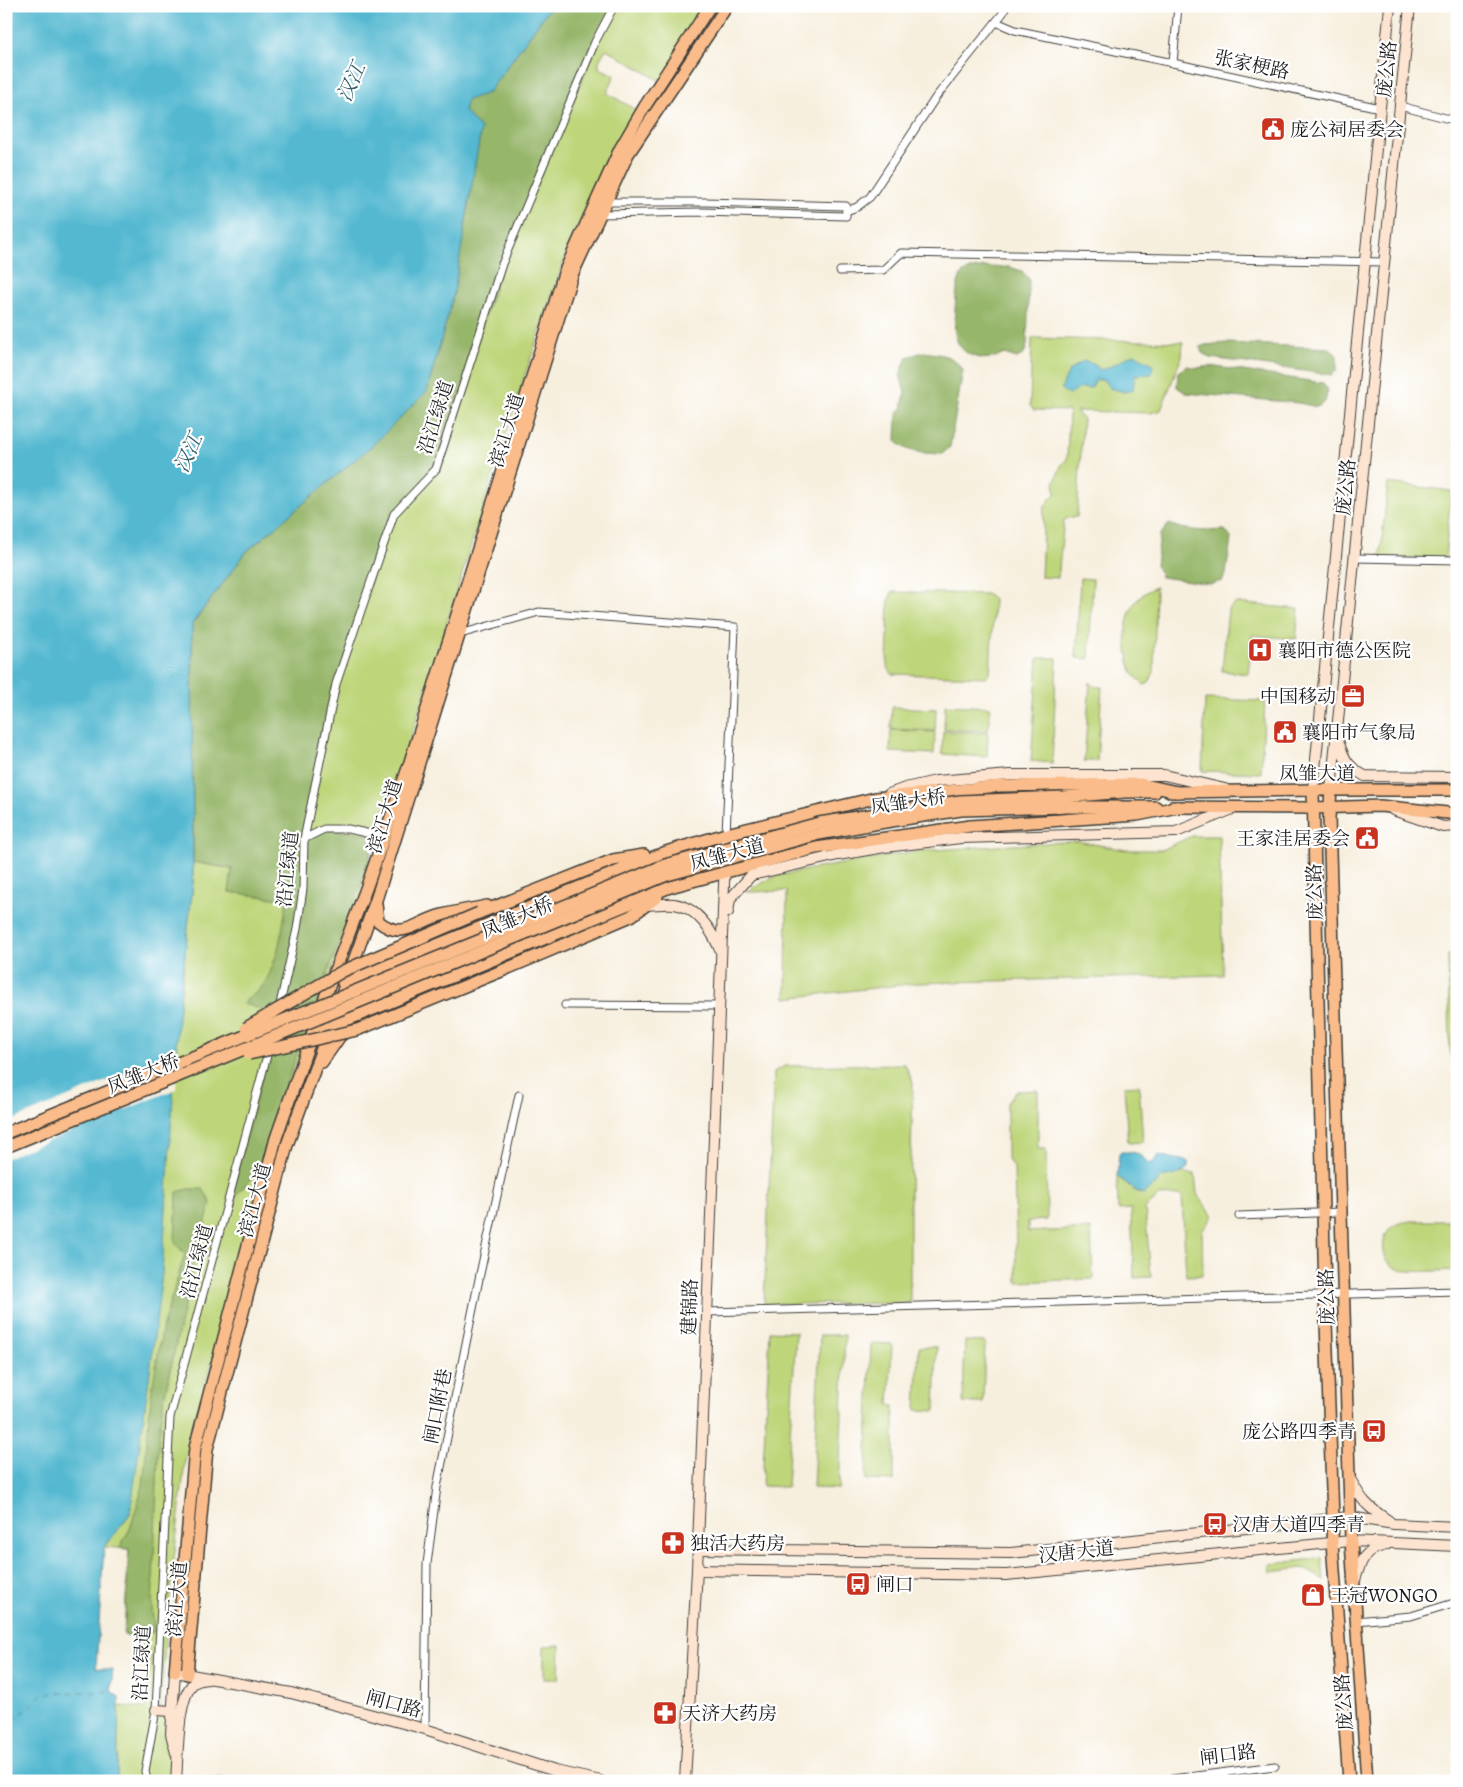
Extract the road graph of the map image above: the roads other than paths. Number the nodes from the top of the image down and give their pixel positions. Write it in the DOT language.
graph roads {
  1 [pos="614,6"];
  2 [pos="710,6"];
  3 [pos="727,6"];
  4 [pos="1006,6"];
  5 [pos="1178,6"];
  6 [pos="1390,6"];
  7 [pos="1410,6"];
  8 [pos="996,22"];
  9 [pos="1173,63"];
  10 [pos="1400,106"];
  11 [pos="1380,108"];
  12 [pos="1457,121"];
  13 [pos="605,202"];
  14 [pos="846,211"];
  15 [pos="600,214"];
  16 [pos="1365,262"];
  17 [pos="1385,262"];
  18 [pos="840,271"];
  19 [pos="1355,558"];
  20 [pos="1457,560"];
  21 [pos="460,634"];
  22 [pos="1337,738"];
  23 [pos="1457,777"];
  24 [pos="1313,790"];
  25 [pos="1331,790"];
  26 [pos="1457,790"];
  27 [pos="1236,791"];
  28 [pos="1177,792"];
  29 [pos="880,798"];
  30 [pos="1065,802"];
  31 [pos="1380,806"];
  32 [pos="1178,807"];
  33 [pos="1235,808"];
  34 [pos="1313,808"];
  35 [pos="1330,808"];
  36 [pos="1457,814"];
  37 [pos="1457,826"];
  38 [pos="726,834"];
  39 [pos="384,837"];
  40 [pos="304,839"];
  41 [pos="666,852"];
  42 [pos="769,860"];
  43 [pos="725,872"];
  44 [pos="752,875"];
  45 [pos="670,887"];
  46 [pos="376,900"];
  47 [pos="502,904"];
  48 [pos="646,905"];
  49 [pos="721,952"];
  50 [pos="346,982"];
  51 [pos="328,989"];
  52 [pos="386,1004"];
  53 [pos="565,1005"];
  54 [pos="718,1006"];
  55 [pos="329,1028"];
  56 [pos="312,1035"];
  57 [pos="212,1048"];
  58 [pos="218,1062"];
  59 [pos="306,1089"];
  60 [pos="519,1095"];
  61 [pos="6,1133"];
  62 [pos="6,1148"];
  63 [pos="1323,1212"];
  64 [pos="1341,1212"];
  65 [pos="1239,1216"];
  66 [pos="1457,1291"];
  67 [pos="1344,1294"];
  68 [pos="1324,1295"];
  69 [pos="707,1312"];
  70 [pos="1349,1476"];
  71 [pos="1332,1495"];
  72 [pos="1350,1516"];
  73 [pos="1333,1518"];
  74 [pos="1313,1520"];
  75 [pos="1394,1524"];
  76 [pos="1457,1527"];
  77 [pos="1351,1540"];
  78 [pos="1332,1542"];
  79 [pos="1395,1543"];
  80 [pos="1313,1544"];
  81 [pos="1457,1546"];
  82 [pos="698,1549"];
  83 [pos="697,1570"];
  84 [pos="1334,1572"];
  85 [pos="1354,1586"];
  86 [pos="1457,1602"];
  87 [pos="1356,1621"];
  88 [pos="175,1672"];
  89 [pos="187,1674"];
  90 [pos="212,1678"];
  91 [pos="156,1710"];
  92 [pos="172,1710"];
  93 [pos="425,1729"];
  94 [pos="176,1753"];
  95 [pos="1275,1766"];
  96 [pos="147,1781"];
  97 [pos="176,1781"];
  98 [pos="602,1781"];
  99 [pos="685,1781"];
  100 [pos="1156,1781"];
  101 [pos="1349,1781"];
  102 [pos="1367,1781"];
  1 -- 40 [label="street, 沿江绿道"];
  2 -- 39 [label="main road, 滨江大道"];
  3 -- 13 [label="main road, 滨江大道"];
  4 -- 8 [label="street"];
  5 -- 9 [label="street"];
  6 -- 11 [label="main road, 庞公路"];
  7 -- 10 [label="main road, 庞公路"];
  8 -- 9 [label="street, 张家梗路"];
  8 -- 14 [label="street"];
  9 -- 11 [label="street, 张家梗路"];
  10 -- 12 [label="street"];
  10 -- 17 [label="main road, 庞公路"];
  11 -- 16 [label="main road, 庞公路"];
  13 -- 14 [label="street"];
  13 -- 15 [label="main road, 滨江大道"];
  14 -- 15 [label="street"];
  15 -- 21 [label="main road, 滨江大道"];
  16 -- 17 [label="street"];
  16 -- 18 [label="street"];
  16 -- 24 [label="main road, 庞公路"];
  17 -- 19 [label="main road, 庞公路"];
  19 -- 20 [label="street"];
  19 -- 22 [label="main road, 庞公路"];
  21 -- 38 [label="street"];
  21 -- 46 [label="main road, 滨江大道"];
  22 -- 23 [label="main road"];
  22 -- 25 [label="main road, 庞公路"];
  24 -- 25 [label="main road, 凤雏大道"];
  24 -- 27 [label="main road, 凤雏大道"];
  24 -- 34 [label="main road, 庞公路"];
  25 -- 26 [label="main road, 凤雏大道"];
  25 -- 35 [label="main road, 庞公路"];
  27 -- 28 [label="main road, 凤雏大道"];
  27 -- 29 [label="main road"];
  28 -- 29 [label="main road, 凤雏大道"];
  28 -- 30 [label="main road, 凤雏大道"];
  29 -- 38 [label="main road, 凤雏大道"];
  30 -- 32 [label="main road, 凤雏大道"];
  30 -- 57 [label="main road, 凤雏大桥, bridge"];
  30 -- 58 [label="main road, 凤雏大桥, bridge"];
  31 -- 35 [label="main road, 凤雏大道"];
  31 -- 36 [label="main road, 凤雏大道"];
  31 -- 37 [label="main road"];
  32 -- 33 [label="main road, 凤雏大道"];
  32 -- 42 [label="main road, 凤雏大道"];
  33 -- 34 [label="main road, 凤雏大道"];
  33 -- 44 [label="main road"];
  34 -- 35 [label="main road, 凤雏大道"];
  34 -- 63 [label="main road, 庞公路"];
  35 -- 64 [label="main road, 庞公路"];
  38 -- 41 [label="main road, 凤雏大道"];
  38 -- 43 [label="main road, 建锦路"];
  39 -- 40 [label="street"];
  39 -- 51 [label="main road, 滨江大道"];
  40 -- 91 [label="street, 沿江绿道"];
  41 -- 47 [label="main road"];
  41 -- 50 [label="main road, 凤雏大道"];
  42 -- 43 [label="main road, 凤雏大道"];
  42 -- 44 [label="main road"];
  43 -- 45 [label="main road, 凤雏大道"];
  43 -- 49 [label="main road, 建锦路"];
  44 -- 49 [label="main road"];
  45 -- 48 [label="main road"];
  45 -- 52 [label="main road, 凤雏大道"];
  46 -- 47 [label="main road"];
  46 -- 50 [label="main road, 滨江大道"];
  47 -- 57 [label="main road, bridge"];
  48 -- 49 [label="main road"];
  48 -- 58 [label="main road, bridge"];
  49 -- 54 [label="main road, 建锦路"];
  50 -- 51 [label="main road, 凤雏大道"];
  50 -- 55 [label="main road, 滨江大道"];
  51 -- 56 [label="main road, 滨江大道"];
  52 -- 55 [label="main road, 凤雏大道"];
  52 -- 59 [label="main road"];
  53 -- 54 [label="street"];
  54 -- 69 [label="main road, 建锦路"];
  55 -- 56 [label="main road, 凤雏大道"];
  55 -- 59 [label="main road, 滨江大道"];
  56 -- 88 [label="main road, 滨江大道"];
  57 -- 61 [label="main road, 凤雏大桥, bridge"];
  58 -- 62 [label="main road, 凤雏大桥, bridge"];
  59 -- 89 [label="main road, 滨江大道"];
  60 -- 93 [label="street, 闸口附巷"];
  63 -- 64 [label="street"];
  63 -- 65 [label="street"];
  63 -- 68 [label="main road, 庞公路"];
  64 -- 67 [label="main road, 庞公路"];
  66 -- 67 [label="street"];
  67 -- 68 [label="street"];
  67 -- 70 [label="main road, 庞公路"];
  68 -- 69 [label="street"];
  68 -- 71 [label="main road, 庞公路"];
  69 -- 82 [label="main road, 建锦路"];
  70 -- 72 [label="main road, 庞公路"];
  70 -- 75 [label="main road"];
  71 -- 73 [label="main road, 庞公路"];
  71 -- 74 [label="main road"];
  72 -- 73 [label="main road, 汉唐大道"];
  72 -- 75 [label="main road, 汉唐大道"];
  72 -- 77 [label="main road, 庞公路"];
  73 -- 74 [label="main road, 汉唐大道"];
  73 -- 78 [label="main road, 庞公路"];
  74 -- 82 [label="main road, 汉唐大道"];
  75 -- 76 [label="main road, 汉唐大道"];
  77 -- 78 [label="main road, 汉唐大道"];
  77 -- 79 [label="main road, 汉唐大道"];
  77 -- 85 [label="main road, 庞公路"];
  78 -- 80 [label="main road, 汉唐大道"];
  78 -- 84 [label="main road, 庞公路"];
  79 -- 81 [label="main road, 汉唐大道"];
  79 -- 85 [label="main road"];
  80 -- 83 [label="main road, 汉唐大道"];
  80 -- 84 [label="main road"];
  82 -- 83 [label="main road, 建锦路"];
  83 -- 99 [label="main road, 建锦路"];
  84 -- 101 [label="main road, 庞公路"];
  85 -- 87 [label="main road, 庞公路"];
  86 -- 87 [label="street"];
  87 -- 102 [label="main road, 庞公路"];
  88 -- 89 [label="main road, 闸口路"];
  88 -- 92 [label="main road"];
  89 -- 90 [label="main road, 闸口路"];
  90 -- 93 [label="main road, 闸口路"];
  90 -- 94 [label="main road"];
  91 -- 92 [label="main road"];
  91 -- 96 [label="street, 沿江绿道"];
  92 -- 94 [label="main road"];
  93 -- 98 [label="main road, 闸口路"];
  94 -- 97 [label="main road"];
  95 -- 100 [label="street, 闸口路"];
}
